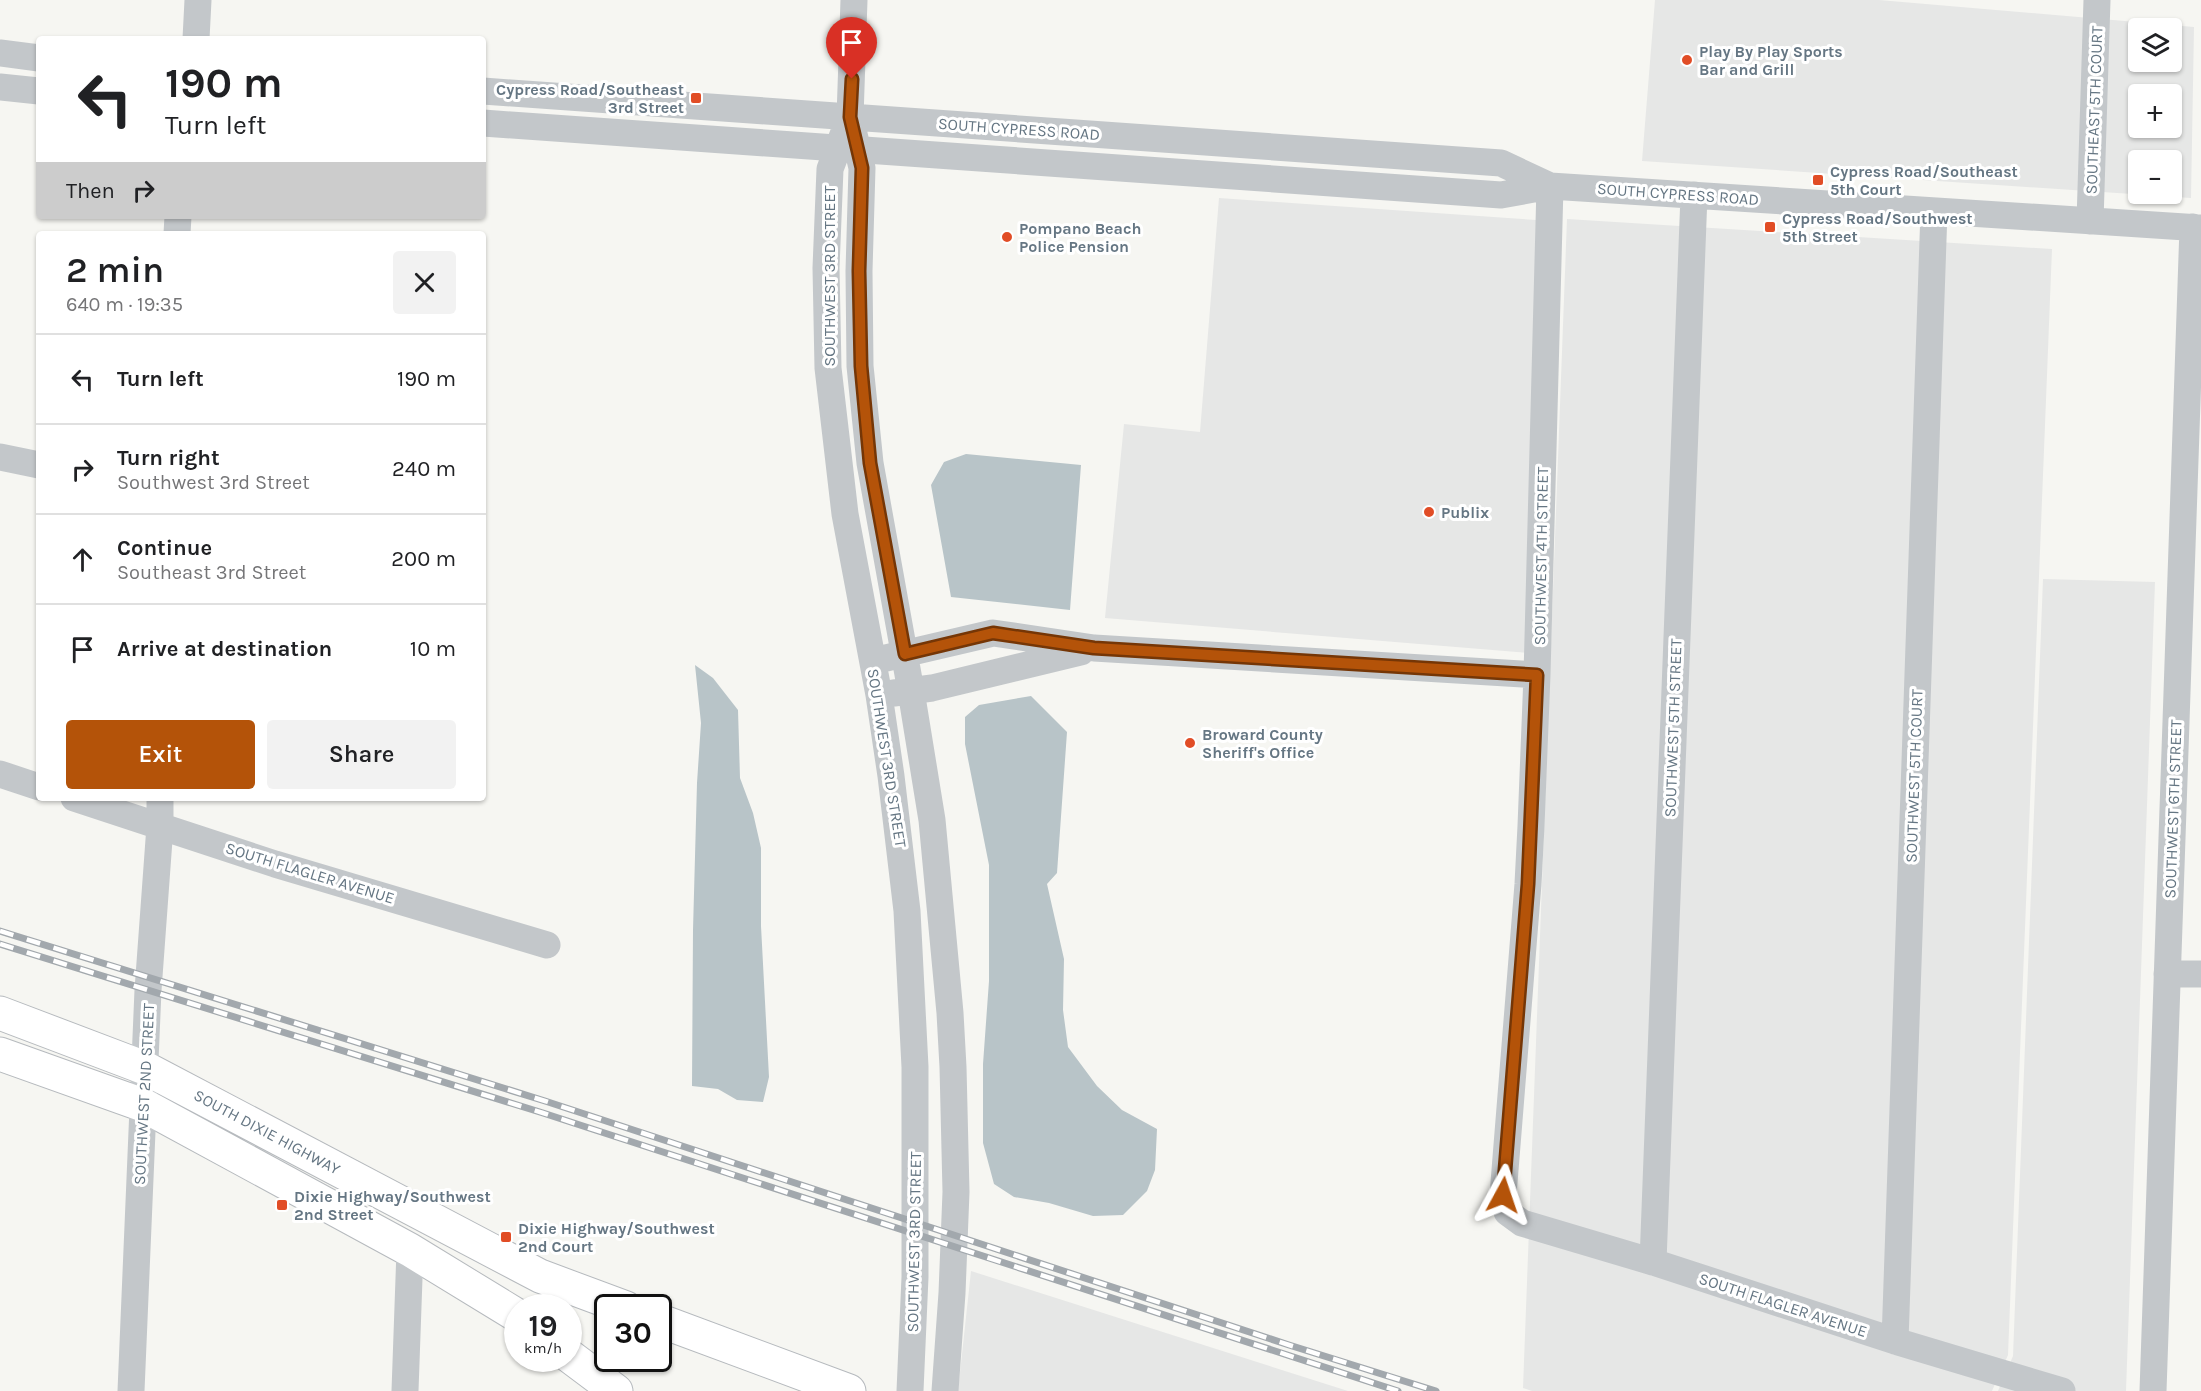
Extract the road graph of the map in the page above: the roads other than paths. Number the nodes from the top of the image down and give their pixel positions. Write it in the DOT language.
graph roads {
  1 [pos="198,0"];
  2 [pos="854,0"];
  3 [pos="2097,0"];
  4 [pos="196,36"];
  5 [pos="0,53"];
  6 [pos="36,58"];
  7 [pos="0,87"];
  8 [pos="36,91"];
  9 [pos="486,91"];
  10 [pos="850,117"];
  11 [pos="486,123"];
  12 [pos="848,149"];
  13 [pos="1550,186"];
  14 [pos="1694,195"];
  15 [pos="1934,211"];
  16 [pos="2090,221"];
  17 [pos="2197,228"];
  18 [pos="0,457"];
  19 [pos="36,464"];
  20 [pos="1094,648"];
  21 [pos="905,654"];
  22 [pos="872,661"];
  23 [pos="1537,675"];
  24 [pos="911,691"];
  25 [pos="879,695"];
  26 [pos="0,774"];
  27 [pos="36,786"];
  28 [pos="83,801"];
  29 [pos="159,801"];
  30 [pos="160,826"];
  31 [pos="547,945"];
  32 [pos="2167,974"];
  33 [pos="2201,974"];
  34 [pos="0,1013"];
  35 [pos="0,1054"];
  36 [pos="145,1068"];
  37 [pos="143,1105"];
  38 [pos="1508,1212"];
  39 [pos="410,1250"];
  40 [pos="1653,1262"];
  41 [pos="594,1296"];
  42 [pos="504,1307"];
  43 [pos="672,1325"];
  44 [pos="1894,1341"];
  45 [pos="582,1366"];
  46 [pos="131,1391"];
  47 [pos="405,1391"];
  48 [pos="616,1391"];
  49 [pos="849,1391"];
  50 [pos="910,1391"];
  51 [pos="945,1391"];
  52 [pos="2062,1391"];
  53 [pos="2153,1391"];
  1 -- 4 [label="street"];
  2 -- 10 [label="street, SOUTHWEST 3RD STREET"];
  3 -- 16 [label="street, SOUTHEAST 5TH COURT"];
  5 -- 6 [label="street"];
  7 -- 8 [label="street"];
  9 -- 10 [label="street, SOUTH CYPRESS ROAD"];
  10 -- 12 [label="street, SOUTHWEST 3RD STREET"];
  10 -- 13 [label="street, SOUTH CYPRESS ROAD"];
  11 -- 12 [label="street, SOUTH CYPRESS ROAD"];
  12 -- 13 [label="street, SOUTH CYPRESS ROAD"];
  12 -- 21 [label="street, SOUTHWEST 3RD STREET"];
  12 -- 22 [label="street, SOUTHWEST 3RD STREET"];
  13 -- 14 [label="street, SOUTH CYPRESS ROAD"];
  13 -- 23 [label="street, SOUTHWEST 4TH STREET"];
  14 -- 15 [label="street, SOUTH CYPRESS ROAD"];
  14 -- 40 [label="street, SOUTHWEST 5TH STREET"];
  15 -- 16 [label="street, SOUTH CYPRESS ROAD"];
  15 -- 44 [label="street, SOUTHWEST 5TH COURT"];
  16 -- 17 [label="street, SOUTH CYPRESS ROAD"];
  17 -- 32 [label="street, SOUTHWEST 6TH STREET"];
  18 -- 19 [label="street"];
  20 -- 21 [label="street"];
  20 -- 23 [label="street"];
  20 -- 24 [label="street"];
  21 -- 22 [label="street"];
  21 -- 24 [label="street, SOUTHWEST 3RD STREET"];
  22 -- 25 [label="street, SOUTHWEST 3RD STREET"];
  23 -- 38 [label="street, SOUTHWEST 4TH STREET"];
  24 -- 25 [label="street"];
  24 -- 51 [label="street, SOUTHWEST 3RD STREET"];
  25 -- 50 [label="street, SOUTHWEST 3RD STREET"];
  26 -- 27 [label="street"];
  28 -- 30 [label="street, SOUTH FLAGLER AVENUE"];
  29 -- 30 [label="street, SOUTHWEST 2ND STREET"];
  30 -- 31 [label="street, SOUTH FLAGLER AVENUE"];
  30 -- 36 [label="street, SOUTHWEST 2ND STREET"];
  32 -- 33 [label="street"];
  32 -- 53 [label="street, SOUTHWEST 6TH STREET"];
  34 -- 36 [label="main road, SOUTH DIXIE HIGHWAY"];
  35 -- 37 [label="main road"];
  36 -- 37 [label="street, SOUTHWEST 2ND STREET"];
  36 -- 41 [label="main road, SOUTH DIXIE HIGHWAY"];
  37 -- 39 [label="main road"];
  37 -- 46 [label="street, SOUTHWEST 2ND STREET"];
  38 -- 40 [label="street, SOUTH FLAGLER AVENUE"];
  39 -- 42 [label="main road"];
  39 -- 47 [label="street"];
  40 -- 44 [label="street, SOUTH FLAGLER AVENUE"];
  43 -- 49 [label="main road"];
  44 -- 52 [label="street, SOUTH FLAGLER AVENUE"];
  45 -- 48 [label="main road"];
}
